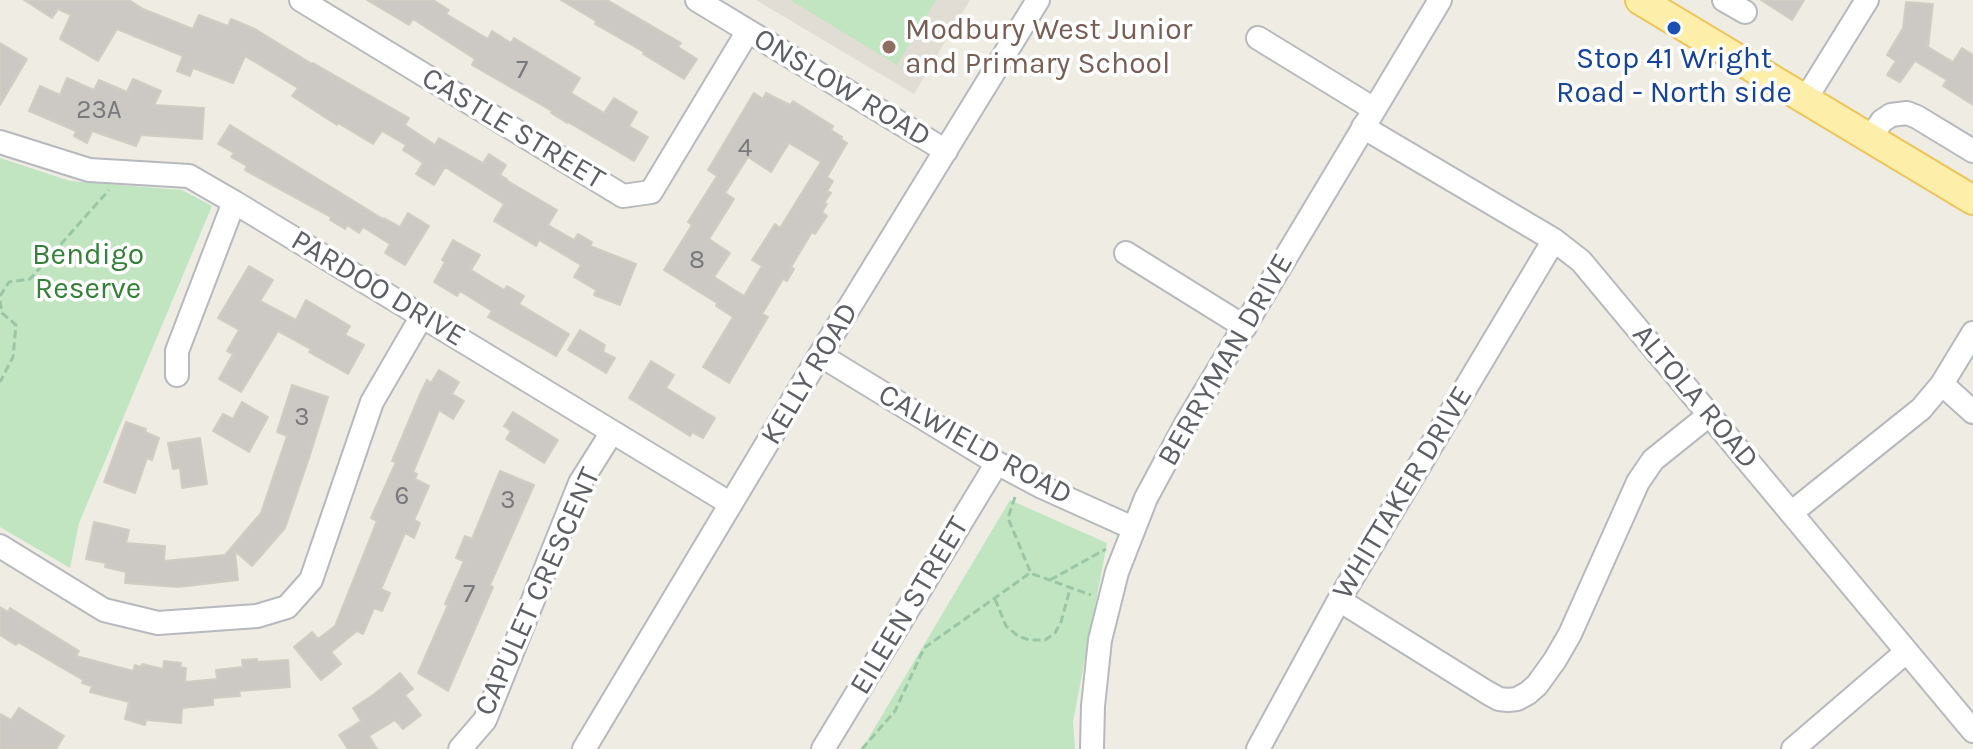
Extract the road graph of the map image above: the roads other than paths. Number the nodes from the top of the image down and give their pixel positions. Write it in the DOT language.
graph roads {
  1 [pos="301,0"];
  2 [pos="697,0"];
  3 [pos="1038,0"];
  4 [pos="1440,0"];
  5 [pos="1640,0"];
  6 [pos="1724,0"];
  7 [pos="1867,0"];
  8 [pos="1745,12"];
  9 [pos="748,31"];
  10 [pos="1258,38"];
  11 [pos="1805,100"];
  12 [pos="1368,118"];
  13 [pos="1870,138"];
  14 [pos="0,142"];
  15 [pos="946,151"];
  16 [pos="1973,151"];
  17 [pos="1973,200"];
  18 [pos="234,202"];
  19 [pos="1554,240"];
  20 [pos="1126,253"];
  21 [pos="422,316"];
  22 [pos="1245,327"];
  23 [pos="1973,333"];
  24 [pos="820,355"];
  25 [pos="177,375"];
  26 [pos="1942,384"];
  27 [pos="1973,412"];
  28 [pos="1709,415"];
  29 [pos="612,432"];
  30 [pos="997,463"];
  31 [pos="731,504"];
  32 [pos="1791,513"];
  33 [pos="1133,528"];
  34 [pos="0,546"];
  35 [pos="1339,600"];
  36 [pos="1906,652"];
  37 [pos="1973,731"];
  38 [pos="460,749"];
  39 [pos="584,749"];
  40 [pos="823,749"];
  41 [pos="1092,749"];
  42 [pos="1258,749"];
  43 [pos="1793,749"];
  1 -- 9 [label="street, CASTLE STREET"];
  2 -- 9 [label="street, ONSLOW ROAD"];
  3 -- 15 [label="street, KELLY ROAD"];
  4 -- 12 [label="street, BERRYMAN DRIVE"];
  5 -- 11 [label="main road"];
  6 -- 8 [label="street"];
  7 -- 11 [label="street"];
  9 -- 15 [label="street, ONSLOW ROAD"];
  10 -- 12 [label="street, ALTOLA ROAD"];
  11 -- 13 [label="main road"];
  12 -- 19 [label="street, ALTOLA ROAD"];
  12 -- 22 [label="street, BERRYMAN DRIVE"];
  13 -- 16 [label="street"];
  13 -- 17 [label="main road"];
  14 -- 18 [label="street, PARDOO DRIVE"];
  15 -- 24 [label="street, KELLY ROAD"];
  18 -- 21 [label="street, PARDOO DRIVE"];
  18 -- 25 [label="street"];
  19 -- 28 [label="street, ALTOLA ROAD"];
  19 -- 35 [label="street, WHITTAKER DRIVE"];
  20 -- 22 [label="street"];
  21 -- 29 [label="street, PARDOO DRIVE"];
  21 -- 34 [label="street"];
  22 -- 33 [label="street, BERRYMAN DRIVE"];
  23 -- 26 [label="street"];
  24 -- 30 [label="street, CALWIELD ROAD"];
  24 -- 31 [label="street, KELLY ROAD"];
  26 -- 27 [label="street"];
  26 -- 32 [label="street"];
  28 -- 32 [label="street, ALTOLA ROAD"];
  28 -- 35 [label="street"];
  29 -- 31 [label="street, PARDOO DRIVE"];
  29 -- 38 [label="street, CAPULET CRESCENT"];
  30 -- 33 [label="street, CALWIELD ROAD"];
  30 -- 40 [label="street, EILEEN STREET"];
  31 -- 39 [label="street, KELLY ROAD"];
  32 -- 36 [label="street, ALTOLA ROAD"];
  33 -- 41 [label="street, BERRYMAN DRIVE"];
  35 -- 42 [label="street, WHITTAKER DRIVE"];
  36 -- 37 [label="street, ALTOLA ROAD"];
  36 -- 43 [label="street"];
}
